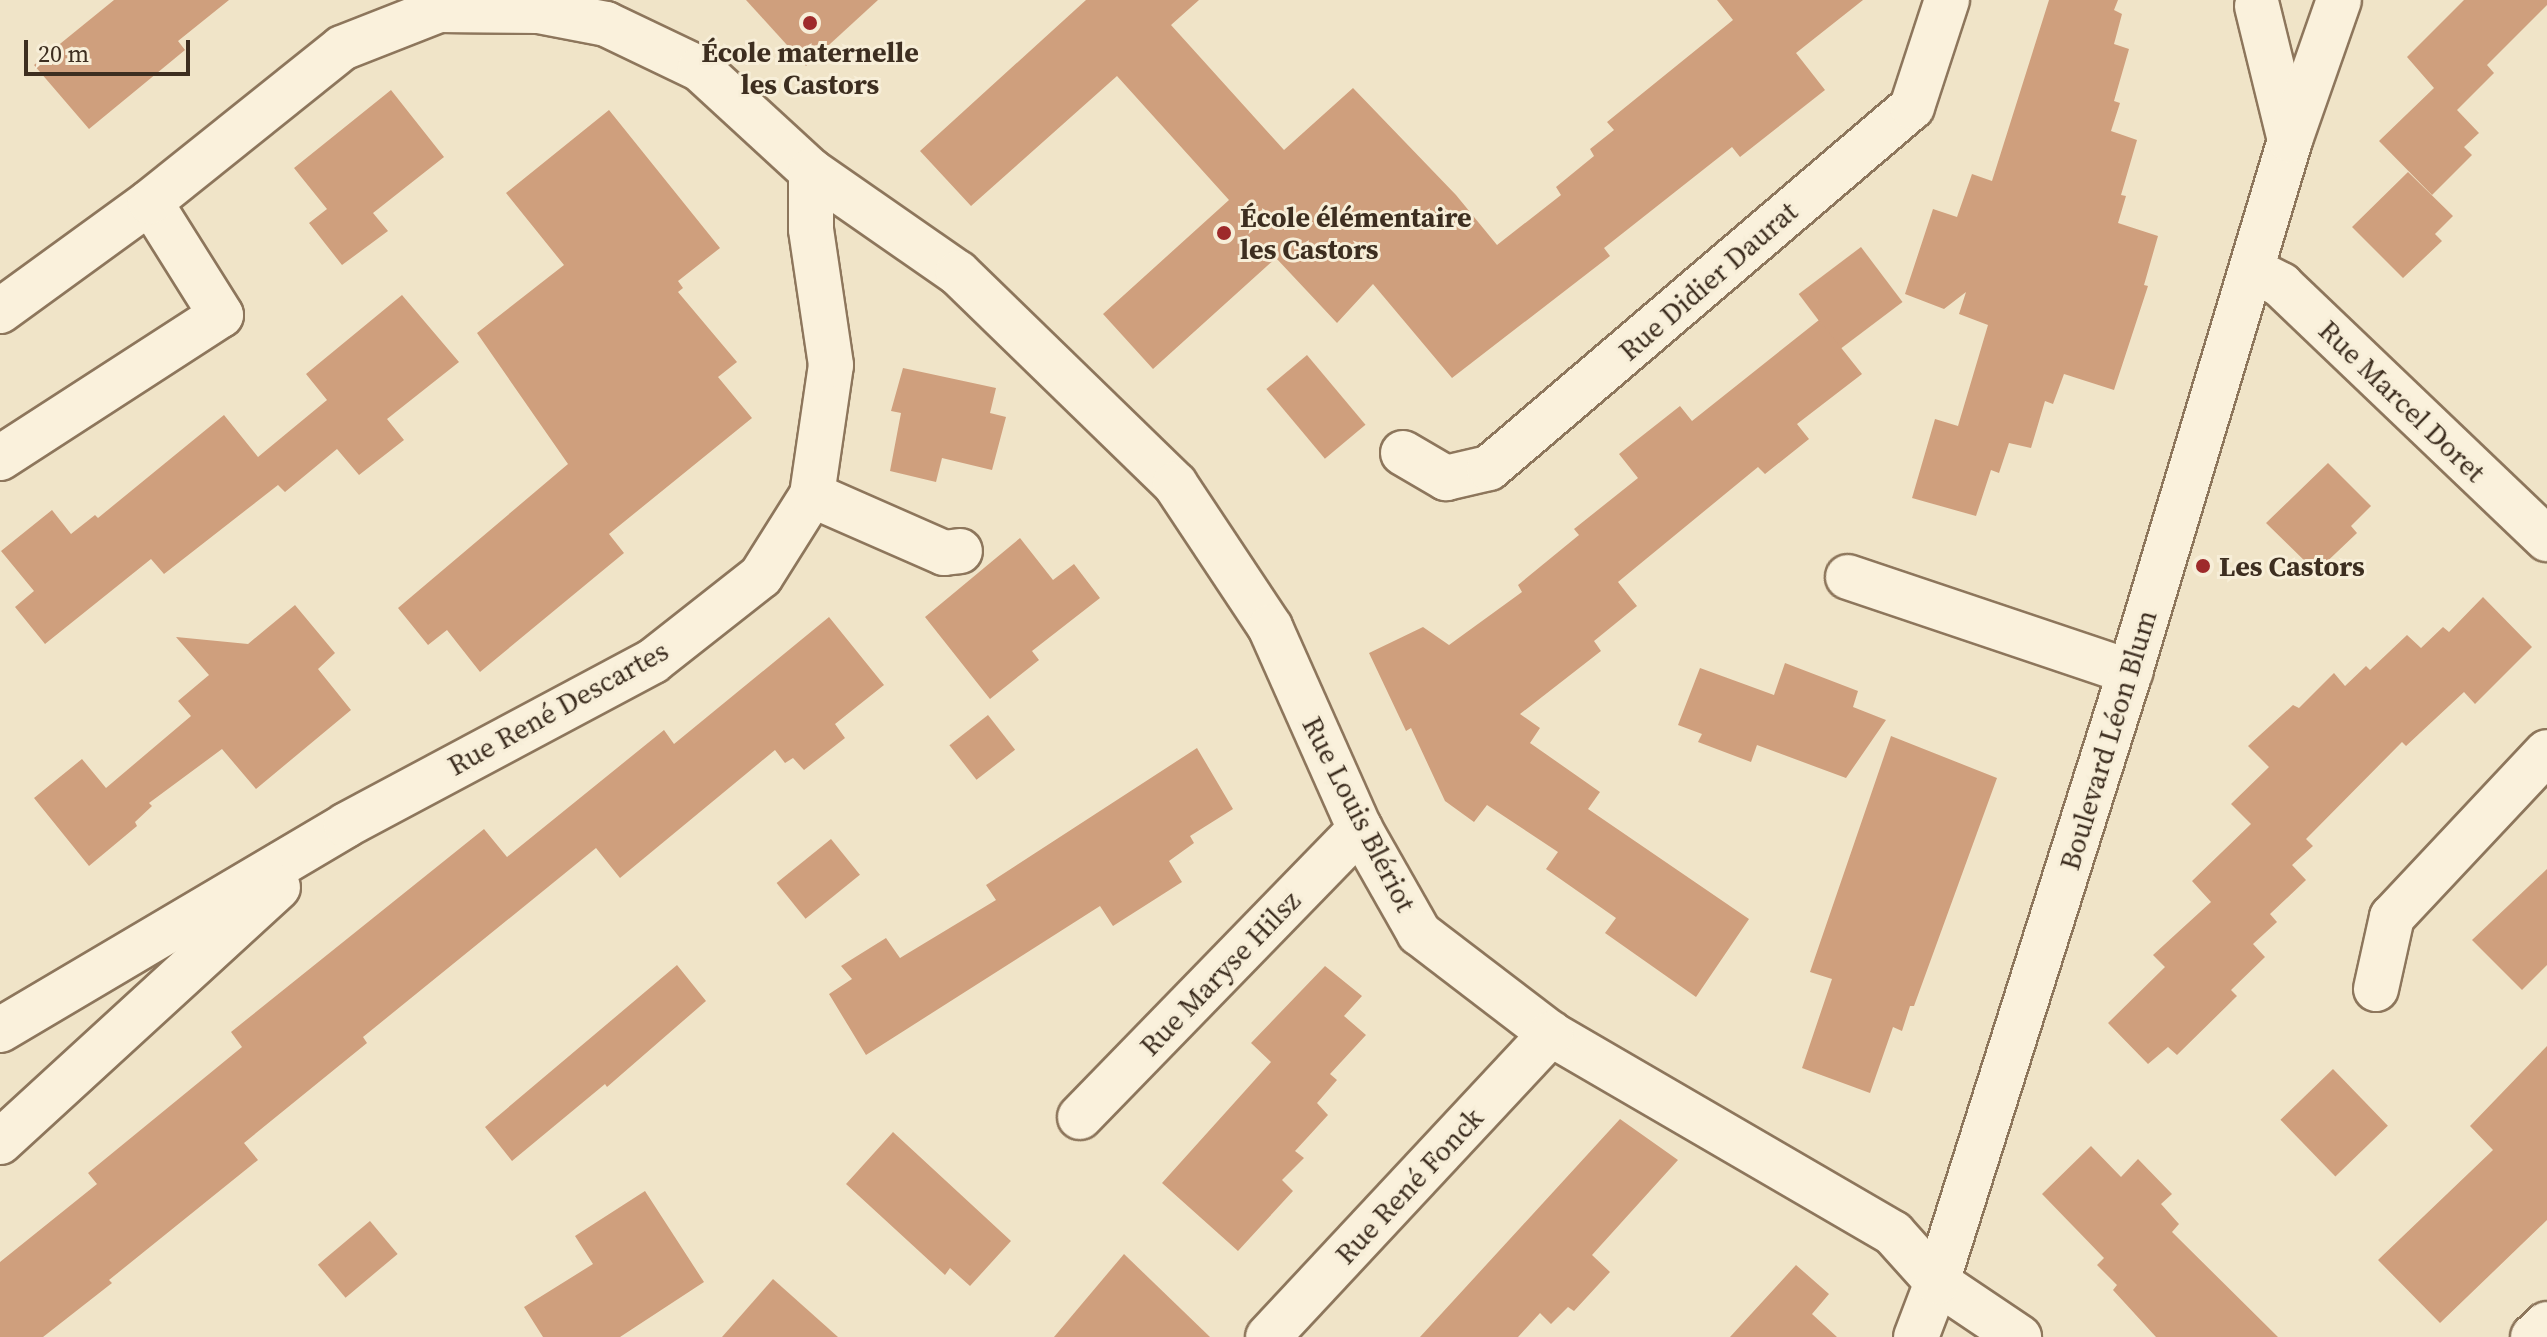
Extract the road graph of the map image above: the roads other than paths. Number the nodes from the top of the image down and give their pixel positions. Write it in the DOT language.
graph roads {
  1 [pos="1947,0"];
  2 [pos="2330,0"];
  3 [pos="2339,0"];
  4 [pos="2253,3"];
  5 [pos="602,12"];
  6 [pos="2290,140"];
  7 [pos="811,171"];
  8 [pos="150,202"];
  9 [pos="2252,270"];
  10 [pos="0,311"];
  11 [pos="1403,453"];
  12 [pos="0,458"];
  13 [pos="812,495"];
  14 [pos="2547,539"];
  15 [pos="960,551"];
  16 [pos="1848,577"];
  17 [pos="2130,672"];
  18 [pos="2547,752"];
  19 [pos="346,825"];
  20 [pos="1360,829"];
  21 [pos="2376,989"];
  22 [pos="0,1030"];
  23 [pos="1551,1034"];
  24 [pos="1080,1117"];
  25 [pos="0,1142"];
  26 [pos="1937,1282"];
  27 [pos="2547,1324"];
  28 [pos="1268,1337"];
  29 [pos="1916,1337"];
  30 [pos="2019,1337"];
  31 [pos="2533,1337"];
  1 -- 11 [label="street, Rue Didier Daurat"];
  2 -- 4 [label="street"];
  3 -- 6 [label="street, Boulevard Léon Blum"];
  4 -- 6 [label="street"];
  5 -- 7 [label="street"];
  5 -- 8 [label="street"];
  6 -- 9 [label="street, Boulevard Léon Blum"];
  7 -- 13 [label="street, Rue René Descartes"];
  7 -- 20 [label="street, Rue Louis Blériot"];
  8 -- 10 [label="street"];
  8 -- 12 [label="street"];
  9 -- 14 [label="street, Rue Marcel Doret"];
  9 -- 17 [label="street, Boulevard Léon Blum"];
  13 -- 15 [label="street"];
  13 -- 19 [label="street, Rue René Descartes"];
  16 -- 17 [label="street"];
  17 -- 26 [label="street, Boulevard Léon Blum"];
  18 -- 21 [label="street"];
  19 -- 22 [label="street, Rue René Descartes"];
  19 -- 25 [label="street, Rue René Descartes"];
  20 -- 23 [label="street, Rue Louis Blériot"];
  20 -- 24 [label="street, Rue Maryse Hilsz"];
  23 -- 26 [label="street, Rue Louis Blériot"];
  23 -- 28 [label="street, Rue René Fonck"];
  26 -- 29 [label="street, Boulevard Léon Blum"];
  26 -- 30 [label="street, Rue Louis Blériot"];
  27 -- 31 [label="street"];
}
